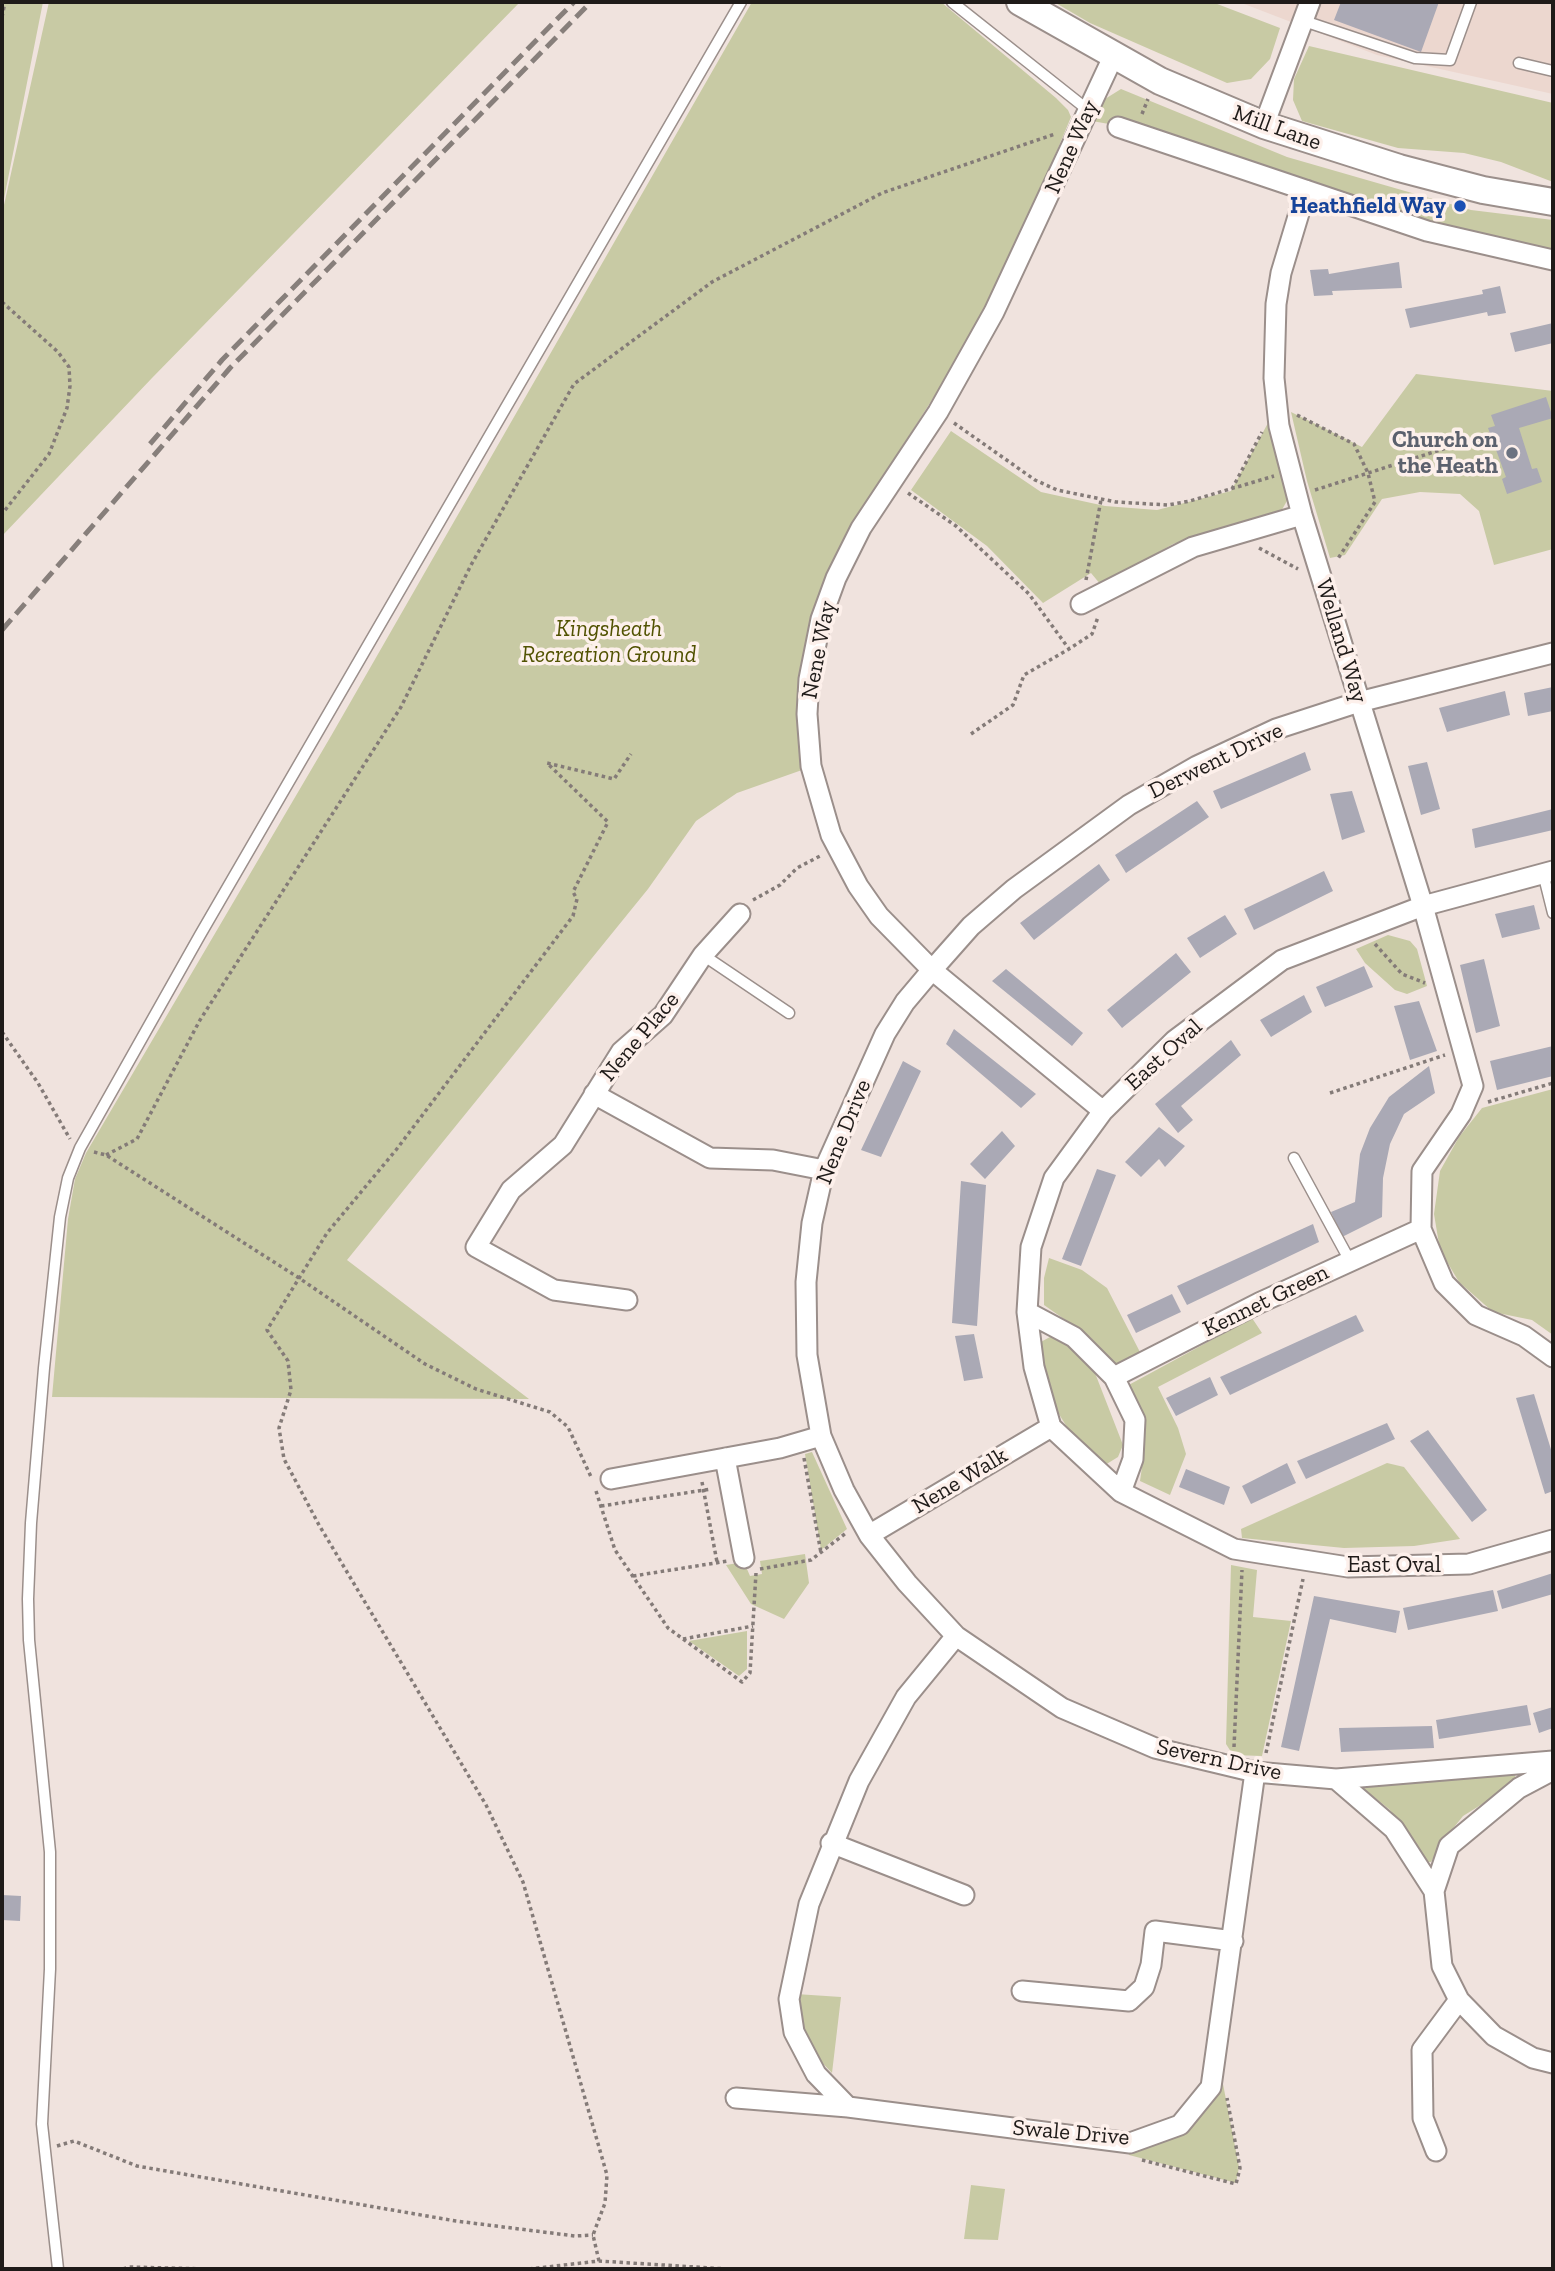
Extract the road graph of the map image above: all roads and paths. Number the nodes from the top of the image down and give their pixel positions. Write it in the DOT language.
graph roads {
  1 [pos="5,2"];
  2 [pos="741,2"];
  3 [pos="952,2"];
  4 [pos="1020,2"];
  5 [pos="1310,2"];
  6 [pos="1471,2"];
  7 [pos="2,17"];
  8 [pos="1304,21"];
  9 [pos="1114,57"];
  10 [pos="1519,63"];
  11 [pos="1553,71"];
  12 [pos="1088,110"];
  13 [pos="1264,125"];
  14 [pos="1118,127"];
  15 [pos="1067,130"];
  16 [pos="1306,190"];
  17 [pos="1553,202"];
  18 [pos="1553,260"];
  19 [pos="2,302"];
  20 [pos="1277,404"];
  21 [pos="938,412"];
  22 [pos="1279,426"];
  23 [pos="1490,434"];
  24 [pos="1290,471"];
  25 [pos="1368,473"];
  26 [pos="891,482"];
  27 [pos="1232,489"];
  28 [pos="1297,496"];
  29 [pos="1101,499"];
  30 [pos="2,514"];
  31 [pos="1302,515"];
  32 [pos="1245,532"];
  33 [pos="1319,570"];
  34 [pos="1102,593"];
  35 [pos="1081,604"];
  36 [pos="1069,649"];
  37 [pos="1553,653"];
  38 [pos="1359,702"];
  39 [pos="971,734"];
  40 [pos="631,754"];
  41 [pos="836,848"];
  42 [pos="1548,872"];
  43 [pos="1423,906"];
  44 [pos="1553,913"];
  45 [pos="740,914"];
  46 [pos="1350,934"];
  47 [pos="703,955"];
  48 [pos="932,970"];
  49 [pos="1444,978"];
  50 [pos="789,1013"];
  51 [pos="2,1032"];
  52 [pos="1463,1049"];
  53 [pos="1553,1083"];
  54 [pos="1330,1093"];
  55 [pos="594,1094"];
  56 [pos="1463,1110"];
  57 [pos="1103,1111"];
  58 [pos="80,1148"];
  59 [pos="1294,1158"];
  60 [pos="824,1170"];
  61 [pos="1421,1229"];
  62 [pos="1350,1261"];
  63 [pos="299,1278"];
  64 [pos="627,1300"];
  65 [pos="1027,1312"];
  66 [pos="1553,1357"];
  67 [pos="1114,1377"];
  68 [pos="1051,1427"];
  69 [pos="821,1436"];
  70 [pos="801,1442"];
  71 [pos="725,1458"];
  72 [pos="699,1463"];
  73 [pos="602,1481"];
  74 [pos="730,1485"];
  75 [pos="703,1490"];
  76 [pos="1121,1492"];
  77 [pos="601,1506"];
  78 [pos="869,1535"];
  79 [pos="1553,1540"];
  80 [pos="1243,1550"];
  81 [pos="821,1553"];
  82 [pos="1307,1560"];
  83 [pos="717,1562"];
  84 [pos="750,1562"];
  85 [pos="753,1626"];
  86 [pos="956,1636"];
  87 [pos="683,1639"];
  88 [pos="1553,1761"];
  89 [pos="1233,1767"];
  90 [pos="1553,1770"];
  91 [pos="1258,1772"];
  92 [pos="1336,1779"];
  93 [pos="831,1843"];
  94 [pos="1434,1891"];
  95 [pos="964,1895"];
  96 [pos="1233,1941"];
  97 [pos="1022,1991"];
  98 [pos="1459,2000"];
  99 [pos="1553,2063"];
  100 [pos="1214,2068"];
  101 [pos="736,2098"];
  102 [pos="848,2107"];
  103 [pos="1114,2141"];
  104 [pos="45,2150"];
  105 [pos="1436,2151"];
  106 [pos="593,2235"];
  107 [pos="598,2261"];
  108 [pos="58,2269"];
  109 [pos="124,2269"];
  110 [pos="208,2269"];
  111 [pos="529,2269"];
  112 [pos="727,2269"];
  1 -- 7 [label="path"];
  2 -- 58 [label="lane"];
  3 -- 12 [label="lane"];
  4 -- 9 [label="street, Mill Lane"];
  5 -- 8 [label="street"];
  6 -- 8 [label="lane"];
  8 -- 13 [label="street"];
  9 -- 12 [label="street, Nene Way"];
  9 -- 13 [label="street, Mill Lane"];
  10 -- 11 [label="lane"];
  12 -- 21 [label="street, Nene Way"];
  13 -- 17 [label="street, Mill Lane"];
  14 -- 16 [label="street"];
  15 -- 63 [label="path"];
  16 -- 18 [label="street"];
  16 -- 20 [label="street, Welland Way"];
  19 -- 30 [label="path"];
  20 -- 22 [label="street, Welland Way"];
  20 -- 25 [label="path"];
  21 -- 26 [label="street, Nene Way"];
  21 -- 29 [label="path"];
  22 -- 24 [label="street, Welland Way"];
  22 -- 27 [label="path"];
  23 -- 25 [label="path"];
  24 -- 27 [label="path"];
  24 -- 28 [label="street, Welland Way"];
  25 -- 28 [label="path"];
  25 -- 33 [label="path"];
  26 -- 36 [label="path"];
  26 -- 41 [label="street, Nene Way"];
  27 -- 29 [label="path"];
  28 -- 31 [label="street, Welland Way"];
  29 -- 35 [label="path"];
  31 -- 32 [label="street"];
  31 -- 33 [label="street, Welland Way"];
  32 -- 33 [label="path"];
  32 -- 34 [label="street"];
  33 -- 38 [label="street, Welland Way"];
  34 -- 35 [label="street"];
  34 -- 36 [label="path"];
  36 -- 39 [label="path"];
  37 -- 38 [label="street, Derwent Drive"];
  38 -- 43 [label="street, Welland Way"];
  38 -- 48 [label="street, Derwent Drive"];
  40 -- 63 [label="path"];
  41 -- 45 [label="path"];
  41 -- 48 [label="street, Nene Way"];
  42 -- 43 [label="street, East Oval"];
  42 -- 44 [label="lane"];
  43 -- 46 [label="street, East Oval"];
  43 -- 49 [label="street, Welland Way"];
  45 -- 47 [label="street, Nene Place"];
  46 -- 49 [label="path"];
  46 -- 57 [label="street, East Oval"];
  47 -- 50 [label="lane"];
  47 -- 55 [label="street, Nene Place"];
  48 -- 57 [label="street, Nene Way"];
  48 -- 60 [label="street, Nene Drive"];
  49 -- 52 [label="street, Welland Way"];
  51 -- 58 [label="path"];
  52 -- 54 [label="path"];
  52 -- 56 [label="street, Welland Way"];
  53 -- 56 [label="path"];
  55 -- 60 [label="street, Nene Place"];
  55 -- 64 [label="street, Nene Place"];
  56 -- 61 [label="street"];
  57 -- 65 [label="street, East Oval"];
  58 -- 104 [label="lane"];
  59 -- 62 [label="lane"];
  60 -- 69 [label="street, Nene Drive"];
  61 -- 62 [label="street, Kennet Green"];
  61 -- 66 [label="street"];
  62 -- 67 [label="street, Kennet Green"];
  63 -- 73 [label="path"];
  63 -- 106 [label="path"];
  65 -- 67 [label="street"];
  65 -- 68 [label="street, East Oval"];
  67 -- 76 [label="street"];
  68 -- 76 [label="street, East Oval"];
  68 -- 78 [label="street, Nene Walk"];
  69 -- 70 [label="street"];
  69 -- 78 [label="street, Nene Drive"];
  70 -- 71 [label="street"];
  70 -- 81 [label="path"];
  71 -- 72 [label="street"];
  71 -- 74 [label="street"];
  72 -- 73 [label="street"];
  72 -- 75 [label="path"];
  73 -- 77 [label="path"];
  74 -- 75 [label="path"];
  74 -- 84 [label="street"];
  75 -- 77 [label="path"];
  75 -- 83 [label="path"];
  76 -- 80 [label="street, East Oval"];
  77 -- 87 [label="path"];
  78 -- 86 [label="street, Nene Drive"];
  79 -- 82 [label="street, East Oval"];
  80 -- 82 [label="street, East Oval"];
  80 -- 89 [label="path"];
  82 -- 91 [label="path"];
  84 -- 85 [label="path"];
  85 -- 87 [label="path"];
  85 -- 87 [label="path"];
  86 -- 89 [label="street, Severn Drive"];
  86 -- 93 [label="street"];
  88 -- 92 [label="street, Severn Drive"];
  89 -- 91 [label="street, Severn Drive"];
  90 -- 94 [label="street"];
  91 -- 92 [label="street, Severn Drive"];
  91 -- 96 [label="street, Swale Drive"];
  92 -- 94 [label="street"];
  93 -- 95 [label="street"];
  93 -- 102 [label="street"];
  94 -- 98 [label="street"];
  96 -- 97 [label="street"];
  96 -- 100 [label="street, Swale Drive"];
  98 -- 99 [label="street"];
  98 -- 105 [label="street"];
  100 -- 103 [label="street, Swale Drive"];
  100 -- 103 [label="path"];
  101 -- 102 [label="street, Swale Drive"];
  102 -- 103 [label="street, Swale Drive"];
  104 -- 106 [label="path"];
  104 -- 108 [label="lane"];
  106 -- 107 [label="path"];
  107 -- 111 [label="path"];
  107 -- 112 [label="path"];
  109 -- 110 [label="path"];
}
